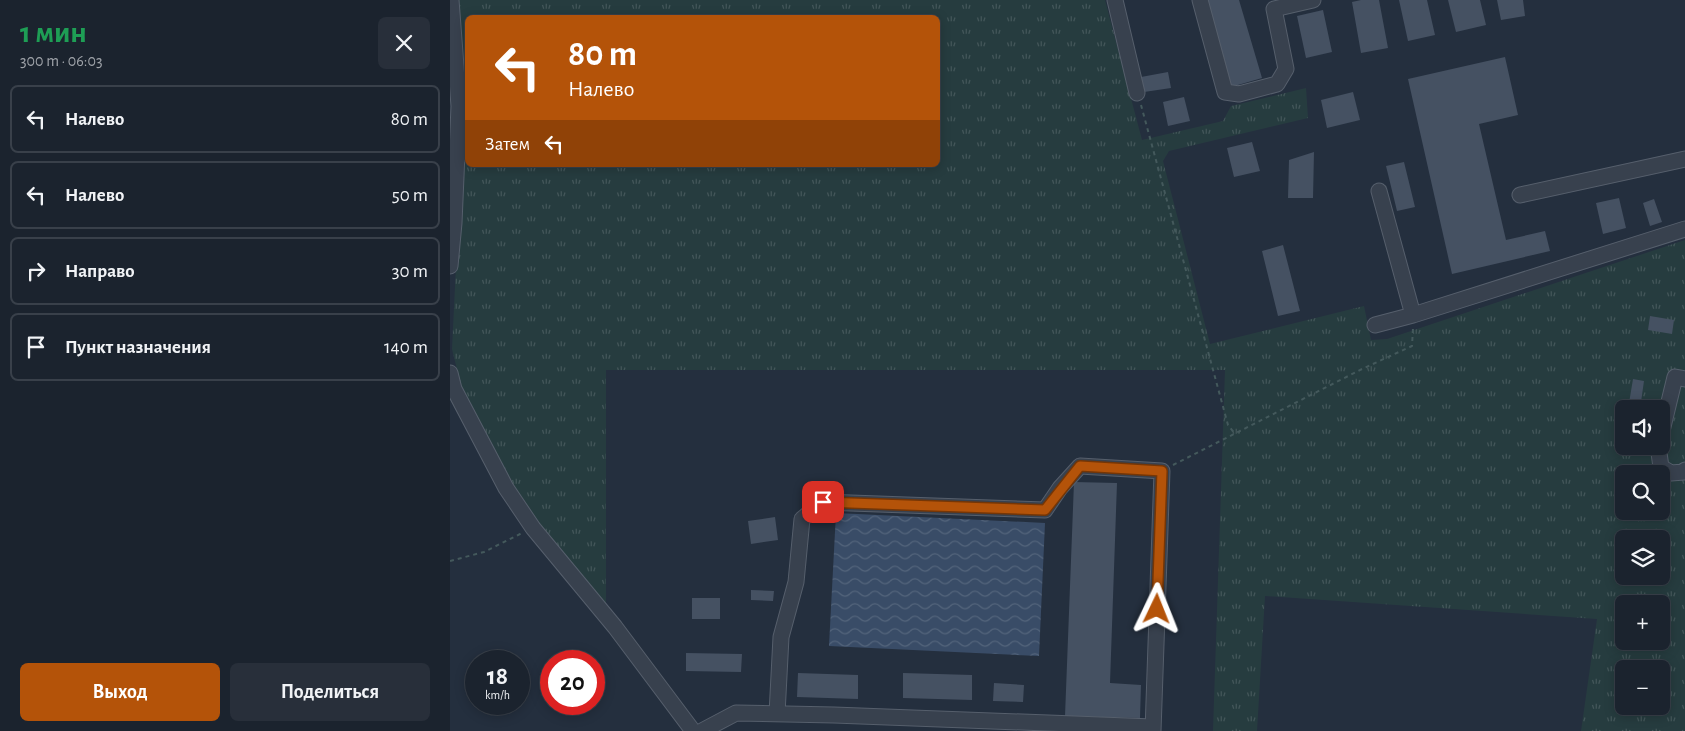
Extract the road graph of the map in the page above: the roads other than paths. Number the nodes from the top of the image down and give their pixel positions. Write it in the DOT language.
graph roads {
  1 [pos="451,0"];
  2 [pos="1115,0"];
  3 [pos="1200,0"];
  4 [pos="1313,0"];
  5 [pos="1137,93"];
  6 [pos="1685,159"];
  7 [pos="1379,191"];
  8 [pos="1520,195"];
  9 [pos="1685,229"];
  10 [pos="450,266"];
  11 [pos="1413,315"];
  12 [pos="1375,325"];
  13 [pos="450,373"];
  14 [pos="1685,379"];
  15 [pos="1669,400"];
  16 [pos="1659,455"];
  17 [pos="1685,470"];
  18 [pos="778,714"];
  19 [pos="1153,729"];
  20 [pos="693,731"];
  21 [pos="702,731"];
  1 -- 10 [label="street"];
  2 -- 5 [label="street"];
  3 -- 4 [label="street"];
  6 -- 8 [label="street"];
  7 -- 11 [label="street"];
  9 -- 11 [label="street"];
  11 -- 12 [label="street"];
  13 -- 20 [label="street"];
  14 -- 15 [label="street"];
  16 -- 17 [label="street"];
  18 -- 19 [label="street"];
  18 -- 19 [label="street"];
  18 -- 21 [label="street"];
}
